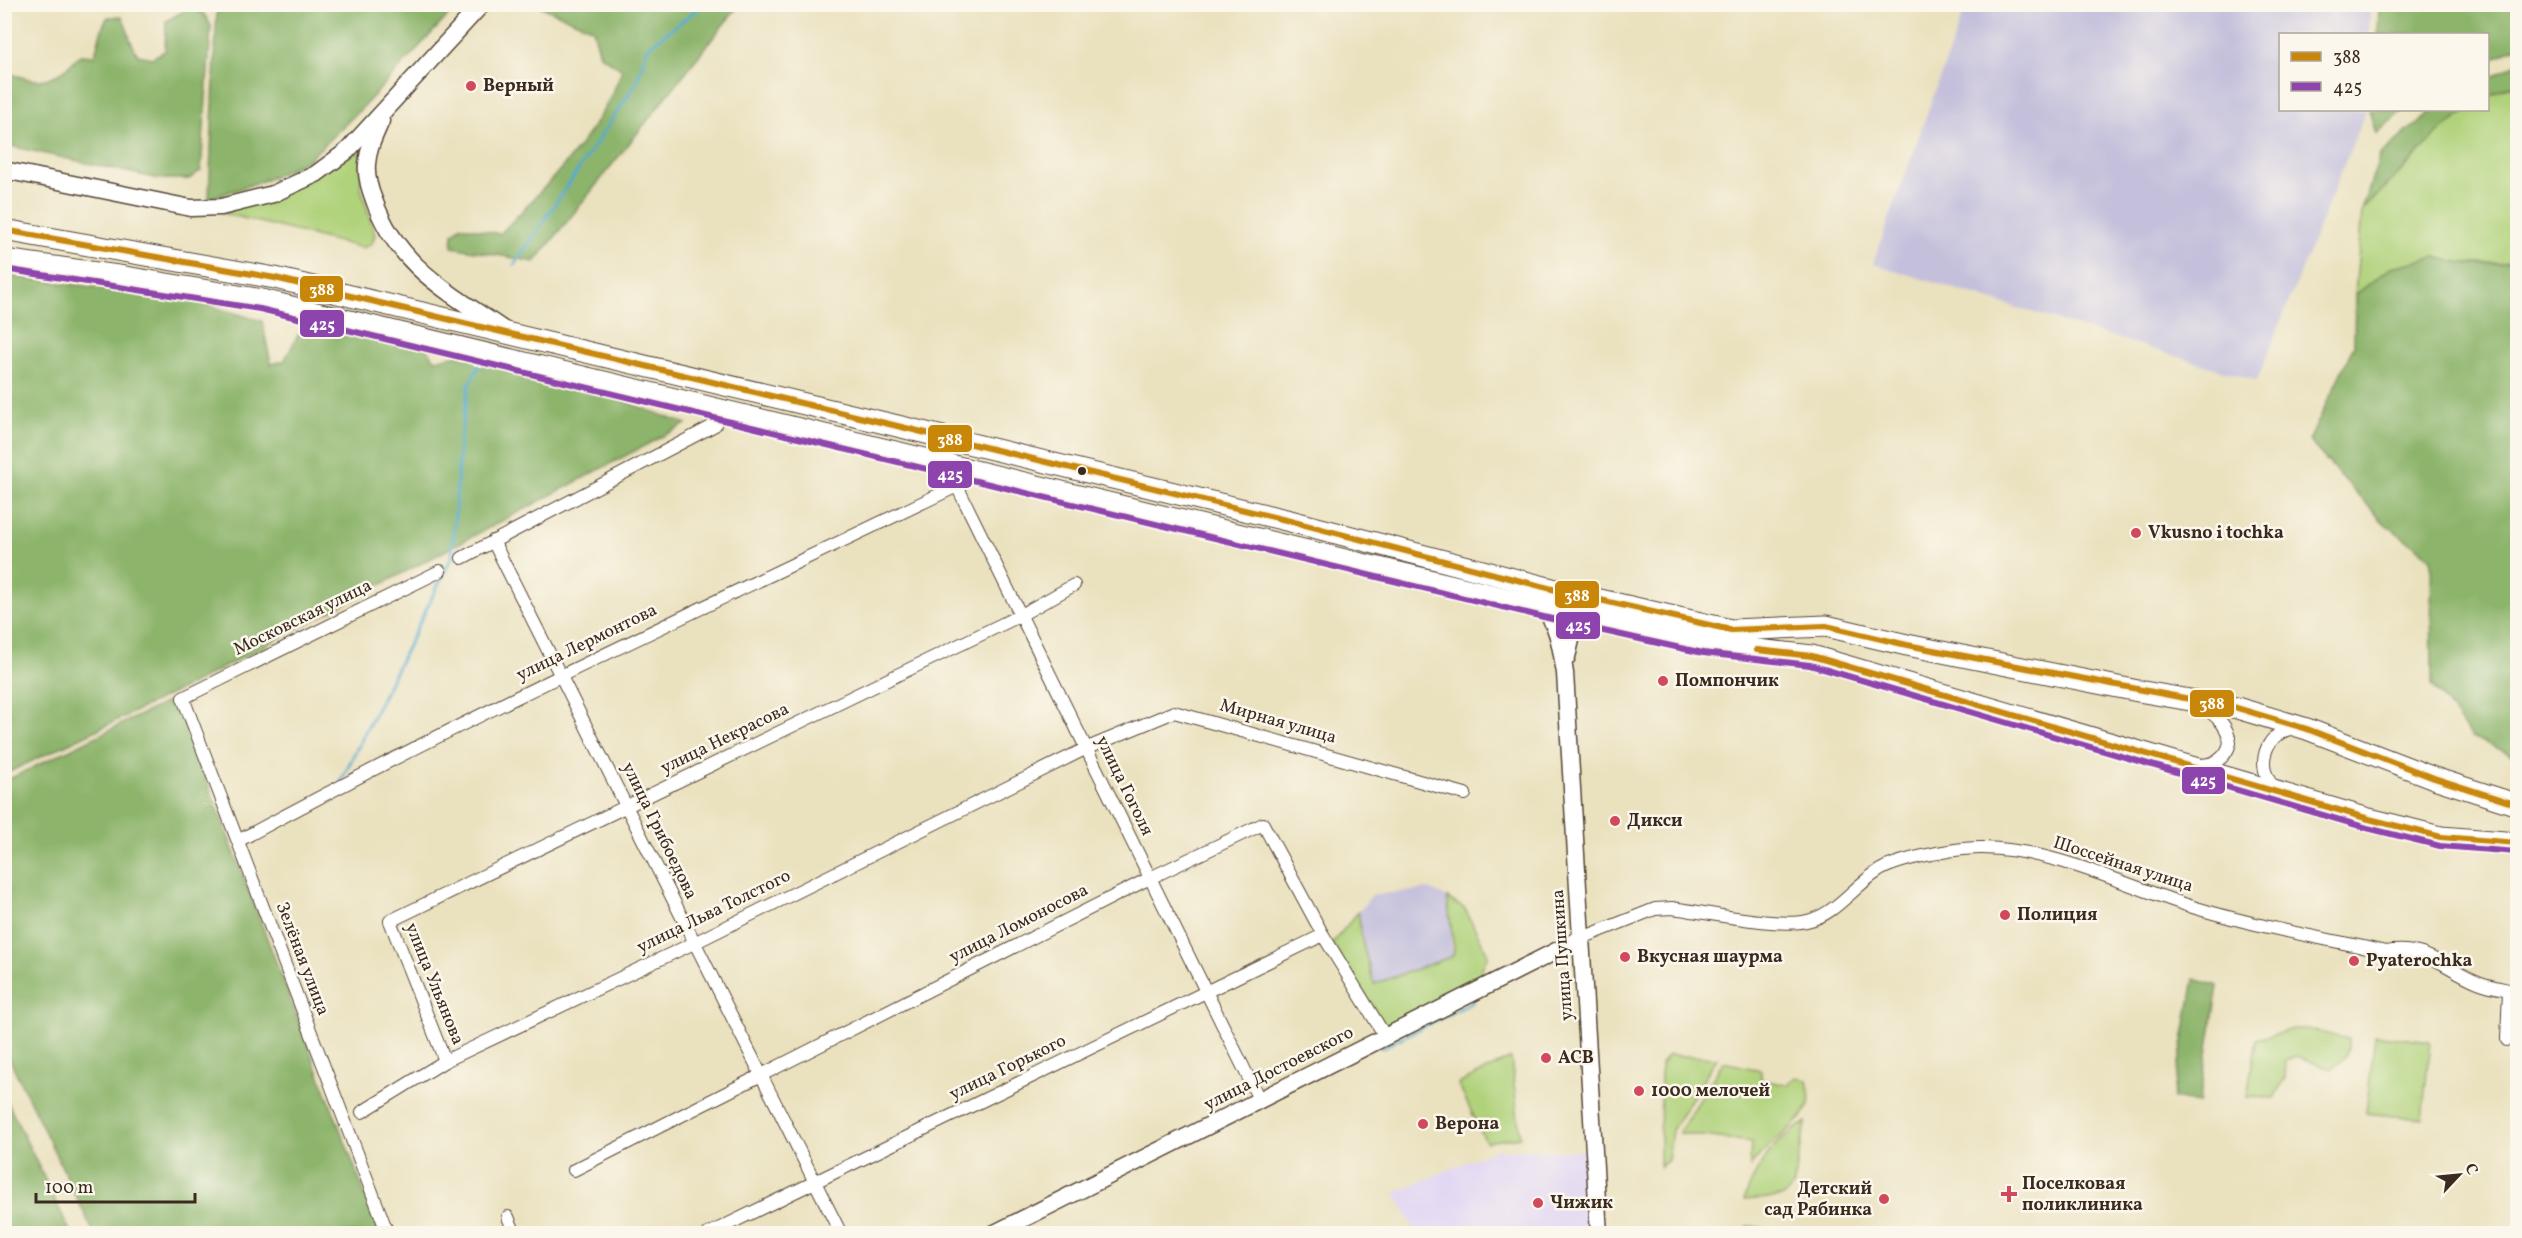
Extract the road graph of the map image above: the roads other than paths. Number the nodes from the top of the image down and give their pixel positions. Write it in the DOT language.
graph roads {
  1 [pos="482,4"];
  2 [pos="388,107"];
  3 [pos="4,170"];
  4 [pos="4,230"];
  5 [pos="4,260"];
  6 [pos="507,332"];
  7 [pos="715,425"];
  8 [pos="957,486"];
  9 [pos="493,541"];
  10 [pos="462,558"];
  11 [pos="440,571"];
  12 [pos="1074,585"];
  13 [pos="1543,607"];
  14 [pos="1019,616"];
  15 [pos="1583,617"];
  16 [pos="1565,673"];
  17 [pos="560,676"];
  18 [pos="183,698"];
  19 [pos="2193,701"];
  20 [pos="2307,729"];
  21 [pos="1085,749"];
  22 [pos="2181,765"];
  23 [pos="1465,794"];
  24 [pos="2289,796"];
  25 [pos="2517,805"];
  26 [pos="627,807"];
  27 [pos="237,841"];
  28 [pos="2517,843"];
  29 [pos="1149,878"];
  30 [pos="390,921"];
  31 [pos="1323,935"];
  32 [pos="1582,938"];
  33 [pos="694,943"];
  34 [pos="1205,992"];
  35 [pos="1385,1036"];
  36 [pos="2507,1040"];
  37 [pos="445,1061"];
  38 [pos="762,1074"];
  39 [pos="1260,1101"];
  40 [pos="362,1112"];
  41 [pos="574,1170"];
  42 [pos="815,1182"];
  43 [pos="508,1217"];
  44 [pos="388,1233"];
  45 [pos="515,1233"];
  46 [pos="708,1233"];
  47 [pos="841,1233"];
  48 [pos="993,1233"];
  49 [pos="1599,1233"];
  1 -- 2 [label="street"];
  2 -- 3 [label="street"];
  2 -- 6 [label="street"];
  4 -- 6 [label="highway"];
  5 -- 13 [label="highway"];
  6 -- 19 [label="highway"];
  7 -- 9 [label="street"];
  8 -- 14 [label="street, улица Гоголя"];
  8 -- 17 [label="street, улица Лермонтова"];
  9 -- 10 [label="street"];
  9 -- 17 [label="street, улица Грибоедова"];
  11 -- 18 [label="street, Московская улица"];
  12 -- 14 [label="street, улица Некрасова"];
  13 -- 15 [label="highway"];
  13 -- 16 [label="street"];
  14 -- 21 [label="street, улица Гоголя"];
  14 -- 26 [label="street, улица Некрасова"];
  15 -- 16 [label="street"];
  15 -- 22 [label="highway"];
  16 -- 32 [label="street, улица Пушкина"];
  17 -- 26 [label="street, улица Грибоедова"];
  17 -- 27 [label="street, улица Лермонтова"];
  18 -- 27 [label="street, Зелёная улица"];
  19 -- 20 [label="highway"];
  19 -- 22 [label="street"];
  20 -- 24 [label="street"];
  20 -- 25 [label="highway"];
  21 -- 23 [label="street, Мирная улица"];
  21 -- 29 [label="street, улица Гоголя"];
  21 -- 33 [label="street, улица Льва Толстого"];
  22 -- 24 [label="highway"];
  24 -- 28 [label="highway"];
  26 -- 30 [label="street, улица Некрасова"];
  26 -- 33 [label="street, улица Грибоедова"];
  27 -- 44 [label="street, Зелёная улица"];
  29 -- 31 [label="street, улица Ломоносова"];
  29 -- 34 [label="street, улица Гоголя"];
  29 -- 38 [label="street, улица Ломоносова"];
  30 -- 37 [label="street, улица Ульянова"];
  31 -- 34 [label="street, улица Горького"];
  31 -- 35 [label="street, улица Ломоносова"];
  32 -- 35 [label="street, улица Достоевского"];
  32 -- 36 [label="street, Шоссейная улица"];
  32 -- 49 [label="street, улица Пушкина"];
  33 -- 37 [label="street, улица Льва Толстого"];
  33 -- 38 [label="street, улица Грибоедова"];
  34 -- 39 [label="street, улица Гоголя"];
  34 -- 42 [label="street, улица Горького"];
  35 -- 39 [label="street, улица Достоевского"];
  37 -- 40 [label="street, улица Льва Толстого"];
  38 -- 41 [label="street, улица Ломоносова"];
  38 -- 42 [label="street, улица Грибоедова"];
  39 -- 48 [label="street, улица Достоевского"];
  42 -- 46 [label="street, улица Горького"];
  42 -- 47 [label="street, улица Грибоедова"];
  43 -- 45 [label="street"];
}
